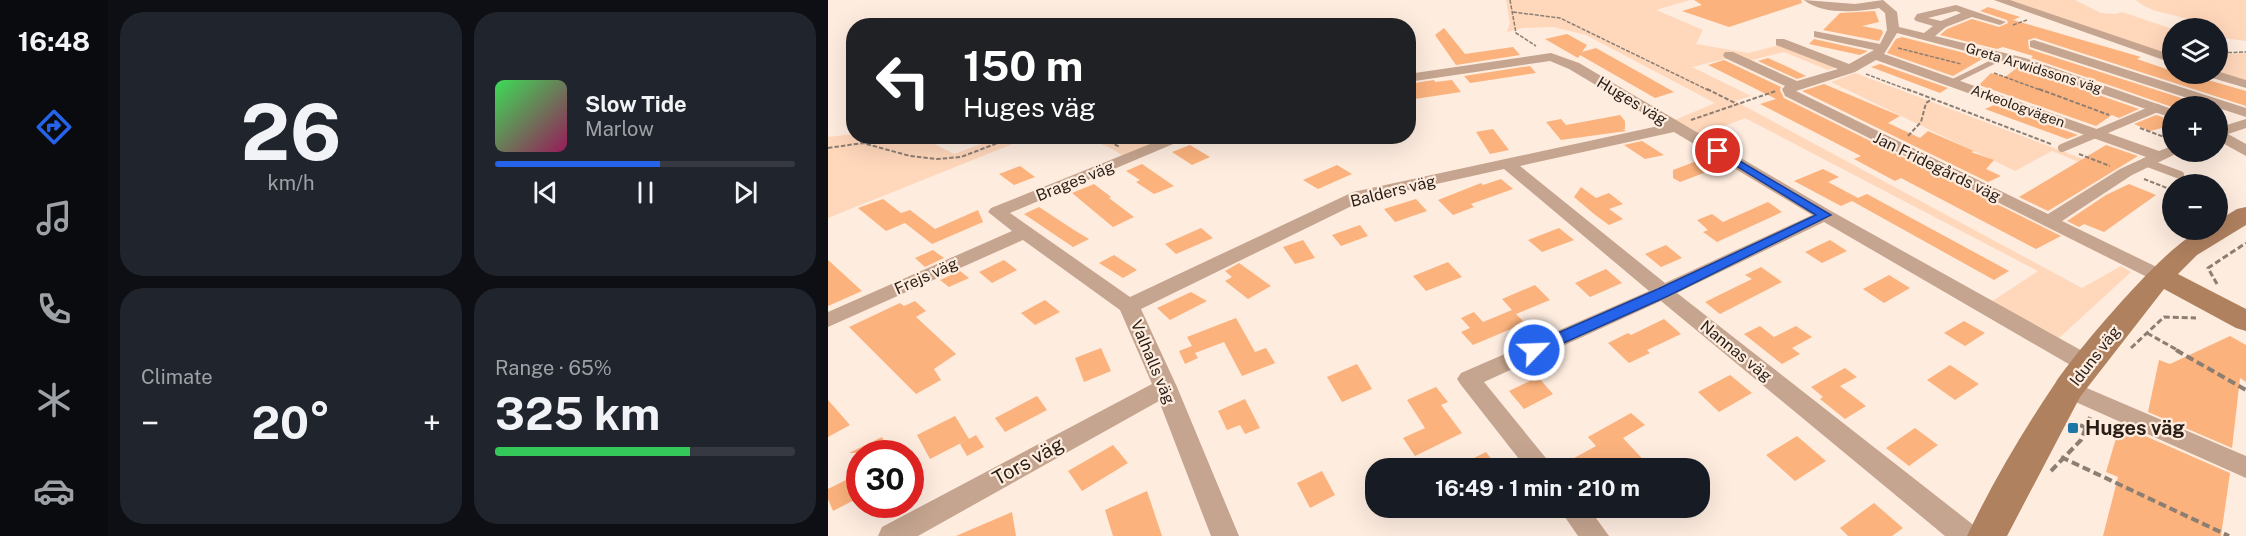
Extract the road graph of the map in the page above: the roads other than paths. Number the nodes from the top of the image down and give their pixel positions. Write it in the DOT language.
graph roads {
  1 [pos="1809,0"];
  2 [pos="1999,0"];
  3 [pos="1879,2"];
  4 [pos="1836,3"];
  5 [pos="1972,13"];
  6 [pos="2000,22"];
  7 [pos="1942,25"];
  8 [pos="1894,29"];
  9 [pos="1818,33"];
  10 [pos="1926,37"];
  11 [pos="2047,38"];
  12 [pos="1780,42"];
  13 [pos="2034,44"];
  14 [pos="1881,50"];
  15 [pos="1729,55"];
  16 [pos="2005,56"];
  17 [pos="2162,56"];
  18 [pos="2102,65"];
  19 [pos="1850,69"];
  20 [pos="2137,72"];
  21 [pos="1416,77"];
  22 [pos="2228,78"];
  23 [pos="1952,82"];
  24 [pos="2155,82"];
  25 [pos="2246,84"];
  26 [pos="1792,88"];
  27 [pos="2108,90"];
  28 [pos="2246,104"];
  29 [pos="2157,108"];
  30 [pos="2162,110"];
  31 [pos="2246,113"];
  32 [pos="2246,123"];
  33 [pos="1674,127"];
  34 [pos="2228,130"];
  35 [pos="2095,133"];
  36 [pos="2228,140"];
  37 [pos="1165,144"];
  38 [pos="2062,148"];
  39 [pos="2246,151"];
  40 [pos="2159,156"];
  41 [pos="1508,164"];
  42 [pos="2179,174"];
  43 [pos="2246,214"];
  44 [pos="1825,215"];
  45 [pos="2048,222"];
  46 [pos="1025,232"];
  47 [pos="2160,276"];
  48 [pos="1663,292"];
  49 [pos="1129,306"];
  50 [pos="828,320"];
  51 [pos="2246,321"];
  52 [pos="2077,376"];
  53 [pos="1165,387"];
  54 [pos="1533,458"];
  55 [pos="2246,467"];
  56 [pos="1581,518"];
  57 [pos="892,536"];
  58 [pos="1225,536"];
  59 [pos="1595,536"];
  60 [pos="1966,536"];
  61 [pos="1987,536"];
  1 -- 4 [label="street"];
  2 -- 17 [label="street"];
  3 -- 4 [label="street"];
  3 -- 8 [label="street"];
  5 -- 6 [label="street"];
  5 -- 7 [label="street"];
  5 -- 7 [label="street"];
  7 -- 10 [label="street"];
  8 -- 10 [label="street, Greta Arwidssons väg"];
  8 -- 14 [label="street"];
  9 -- 14 [label="street"];
  10 -- 16 [label="street, Greta Arwidssons väg"];
  11 -- 18 [label="street"];
  12 -- 19 [label="street"];
  13 -- 18 [label="street"];
  14 -- 19 [label="street"];
  14 -- 23 [label="street, Arkeologvägen"];
  15 -- 26 [label="street, Jan Fridegårds väg"];
  16 -- 23 [label="lane"];
  16 -- 27 [label="street, Greta Arwidssons väg"];
  18 -- 20 [label="street"];
  19 -- 26 [label="street"];
  20 -- 24 [label="street"];
  20 -- 27 [label="street"];
  21 -- 33 [label="street, Huges väg"];
  22 -- 25 [label="street"];
  23 -- 35 [label="street, Arkeologvägen"];
  24 -- 28 [label="street"];
  24 -- 31 [label="street"];
  26 -- 45 [label="street, Jan Fridegårds väg"];
  27 -- 29 [label="street, Greta Arwidssons väg"];
  29 -- 30 [label="street, Greta Arwidssons väg"];
  29 -- 35 [label="lane"];
  32 -- 34 [label="street"];
  33 -- 41 [label="street, Balders väg"];
  33 -- 44 [label="street, Huges väg"];
  35 -- 38 [label="lane"];
  35 -- 40 [label="street, Arkeologvägen"];
  36 -- 39 [label="street"];
  37 -- 46 [label="street, Brages väg"];
  40 -- 42 [label="lane"];
  40 -- 45 [label="street"];
  41 -- 48 [label="street, Nannas väg"];
  41 -- 49 [label="street, Balders väg"];
  43 -- 47 [label="street, Iduns väg"];
  44 -- 48 [label="street"];
  44 -- 52 [label="street, Huges väg"];
  45 -- 47 [label="street, Jan Fridegårds väg"];
  46 -- 49 [label="street, Valhalls väg"];
  46 -- 50 [label="street, Frejs väg"];
  47 -- 51 [label="street"];
  47 -- 52 [label="street, Iduns väg"];
  48 -- 54 [label="street"];
  48 -- 60 [label="street, Nannas väg"];
  49 -- 53 [label="street, Valhalls väg"];
  52 -- 55 [label="street, Huges väg"];
  52 -- 61 [label="street, Iduns väg"];
  53 -- 57 [label="street, Tors väg"];
  53 -- 58 [label="street, Valhalls väg"];
  56 -- 59 [label="street"];
}
